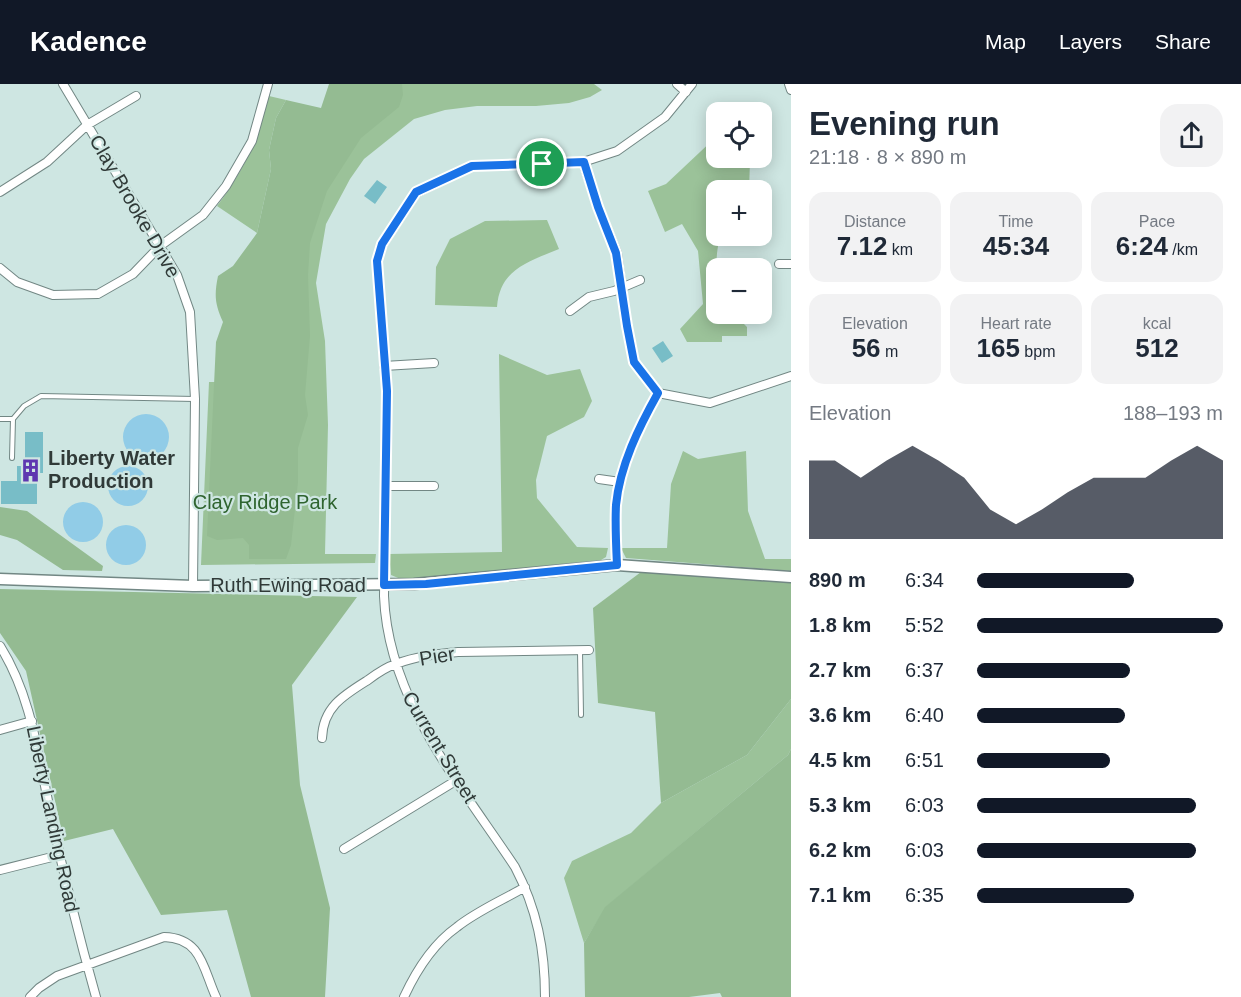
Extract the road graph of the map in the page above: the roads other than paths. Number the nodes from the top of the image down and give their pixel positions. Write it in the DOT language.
graph roads {
  1 [pos="63,84"];
  2 [pos="268,84"];
  3 [pos="677,84"];
  4 [pos="692,84"];
  5 [pos="789,84"];
  6 [pos="791,90"];
  7 [pos="686,92"];
  8 [pos="136,96"];
  9 [pos="87,125"];
  10 [pos="584,162"];
  11 [pos="0,192"];
  12 [pos="160,246"];
  13 [pos="779,264"];
  14 [pos="791,264"];
  15 [pos="0,268"];
  16 [pos="640,280"];
  17 [pos="621,288"];
  18 [pos="570,311"];
  19 [pos="434,363"];
  20 [pos="384,366"];
  21 [pos="791,376"];
  22 [pos="658,393"];
  23 [pos="195,399"];
  24 [pos="0,419"];
  25 [pos="13,419"];
  26 [pos="12,458"];
  27 [pos="599,479"];
  28 [pos="620,482"];
  29 [pos="386,486"];
  30 [pos="434,486"];
  31 [pos="617,565"];
  32 [pos="791,577"];
  33 [pos="0,579"];
  34 [pos="384,585"];
  35 [pos="193,586"];
  36 [pos="0,646"];
  37 [pos="585,650"];
  38 [pos="395,664"];
  39 [pos="581,715"];
  40 [pos="32,721"];
  41 [pos="0,730"];
  42 [pos="322,738"];
  43 [pos="457,780"];
  44 [pos="344,849"];
  45 [pos="60,855"];
  46 [pos="0,870"];
  47 [pos="525,887"];
  48 [pos="87,965"];
  49 [pos="30,997"];
  50 [pos="96,997"];
  51 [pos="216,997"];
  52 [pos="404,997"];
  53 [pos="545,997"];
  1 -- 9 [label="street, Clay Brooke Drive"];
  2 -- 12 [label="street"];
  3 -- 7 [label="street"];
  4 -- 7 [label="street, Current Street"];
  5 -- 6 [label="street"];
  7 -- 10 [label="street, Current Street"];
  8 -- 9 [label="street"];
  9 -- 11 [label="street"];
  9 -- 12 [label="street, Clay Brooke Drive"];
  10 -- 17 [label="street"];
  10 -- 20 [label="street, Current Street"];
  12 -- 15 [label="street"];
  12 -- 23 [label="street, Clay Brooke Drive"];
  13 -- 14 [label="street"];
  16 -- 17 [label="street"];
  17 -- 18 [label="street"];
  17 -- 22 [label="street"];
  19 -- 20 [label="street"];
  20 -- 29 [label="street, Current Street"];
  21 -- 22 [label="street"];
  22 -- 28 [label="street"];
  23 -- 25 [label="lane"];
  23 -- 35 [label="street, Clay Brooke Drive"];
  24 -- 25 [label="lane"];
  25 -- 26 [label="lane"];
  27 -- 28 [label="street"];
  28 -- 31 [label="street"];
  29 -- 30 [label="street"];
  29 -- 34 [label="street, Current Street"];
  31 -- 32 [label="street, Ruth Ewing Road"];
  31 -- 34 [label="street, Ruth Ewing Road"];
  33 -- 35 [label="street, Ruth Ewing Road"];
  34 -- 35 [label="street, Ruth Ewing Road"];
  34 -- 38 [label="street, Current Street"];
  36 -- 40 [label="street, Liberty Landing Road"];
  37 -- 38 [label="street, Pier"];
  37 -- 39 [label="lane"];
  38 -- 42 [label="street, Pier"];
  38 -- 43 [label="street, Current Street"];
  40 -- 41 [label="street"];
  40 -- 45 [label="street, Liberty Landing Road"];
  43 -- 44 [label="street"];
  43 -- 47 [label="street, Current Street"];
  45 -- 46 [label="street"];
  45 -- 48 [label="street, Liberty Landing Road"];
  47 -- 52 [label="street"];
  47 -- 53 [label="street, Current Street"];
  48 -- 49 [label="street"];
  48 -- 50 [label="street, Liberty Landing Road"];
  48 -- 51 [label="street"];
}
